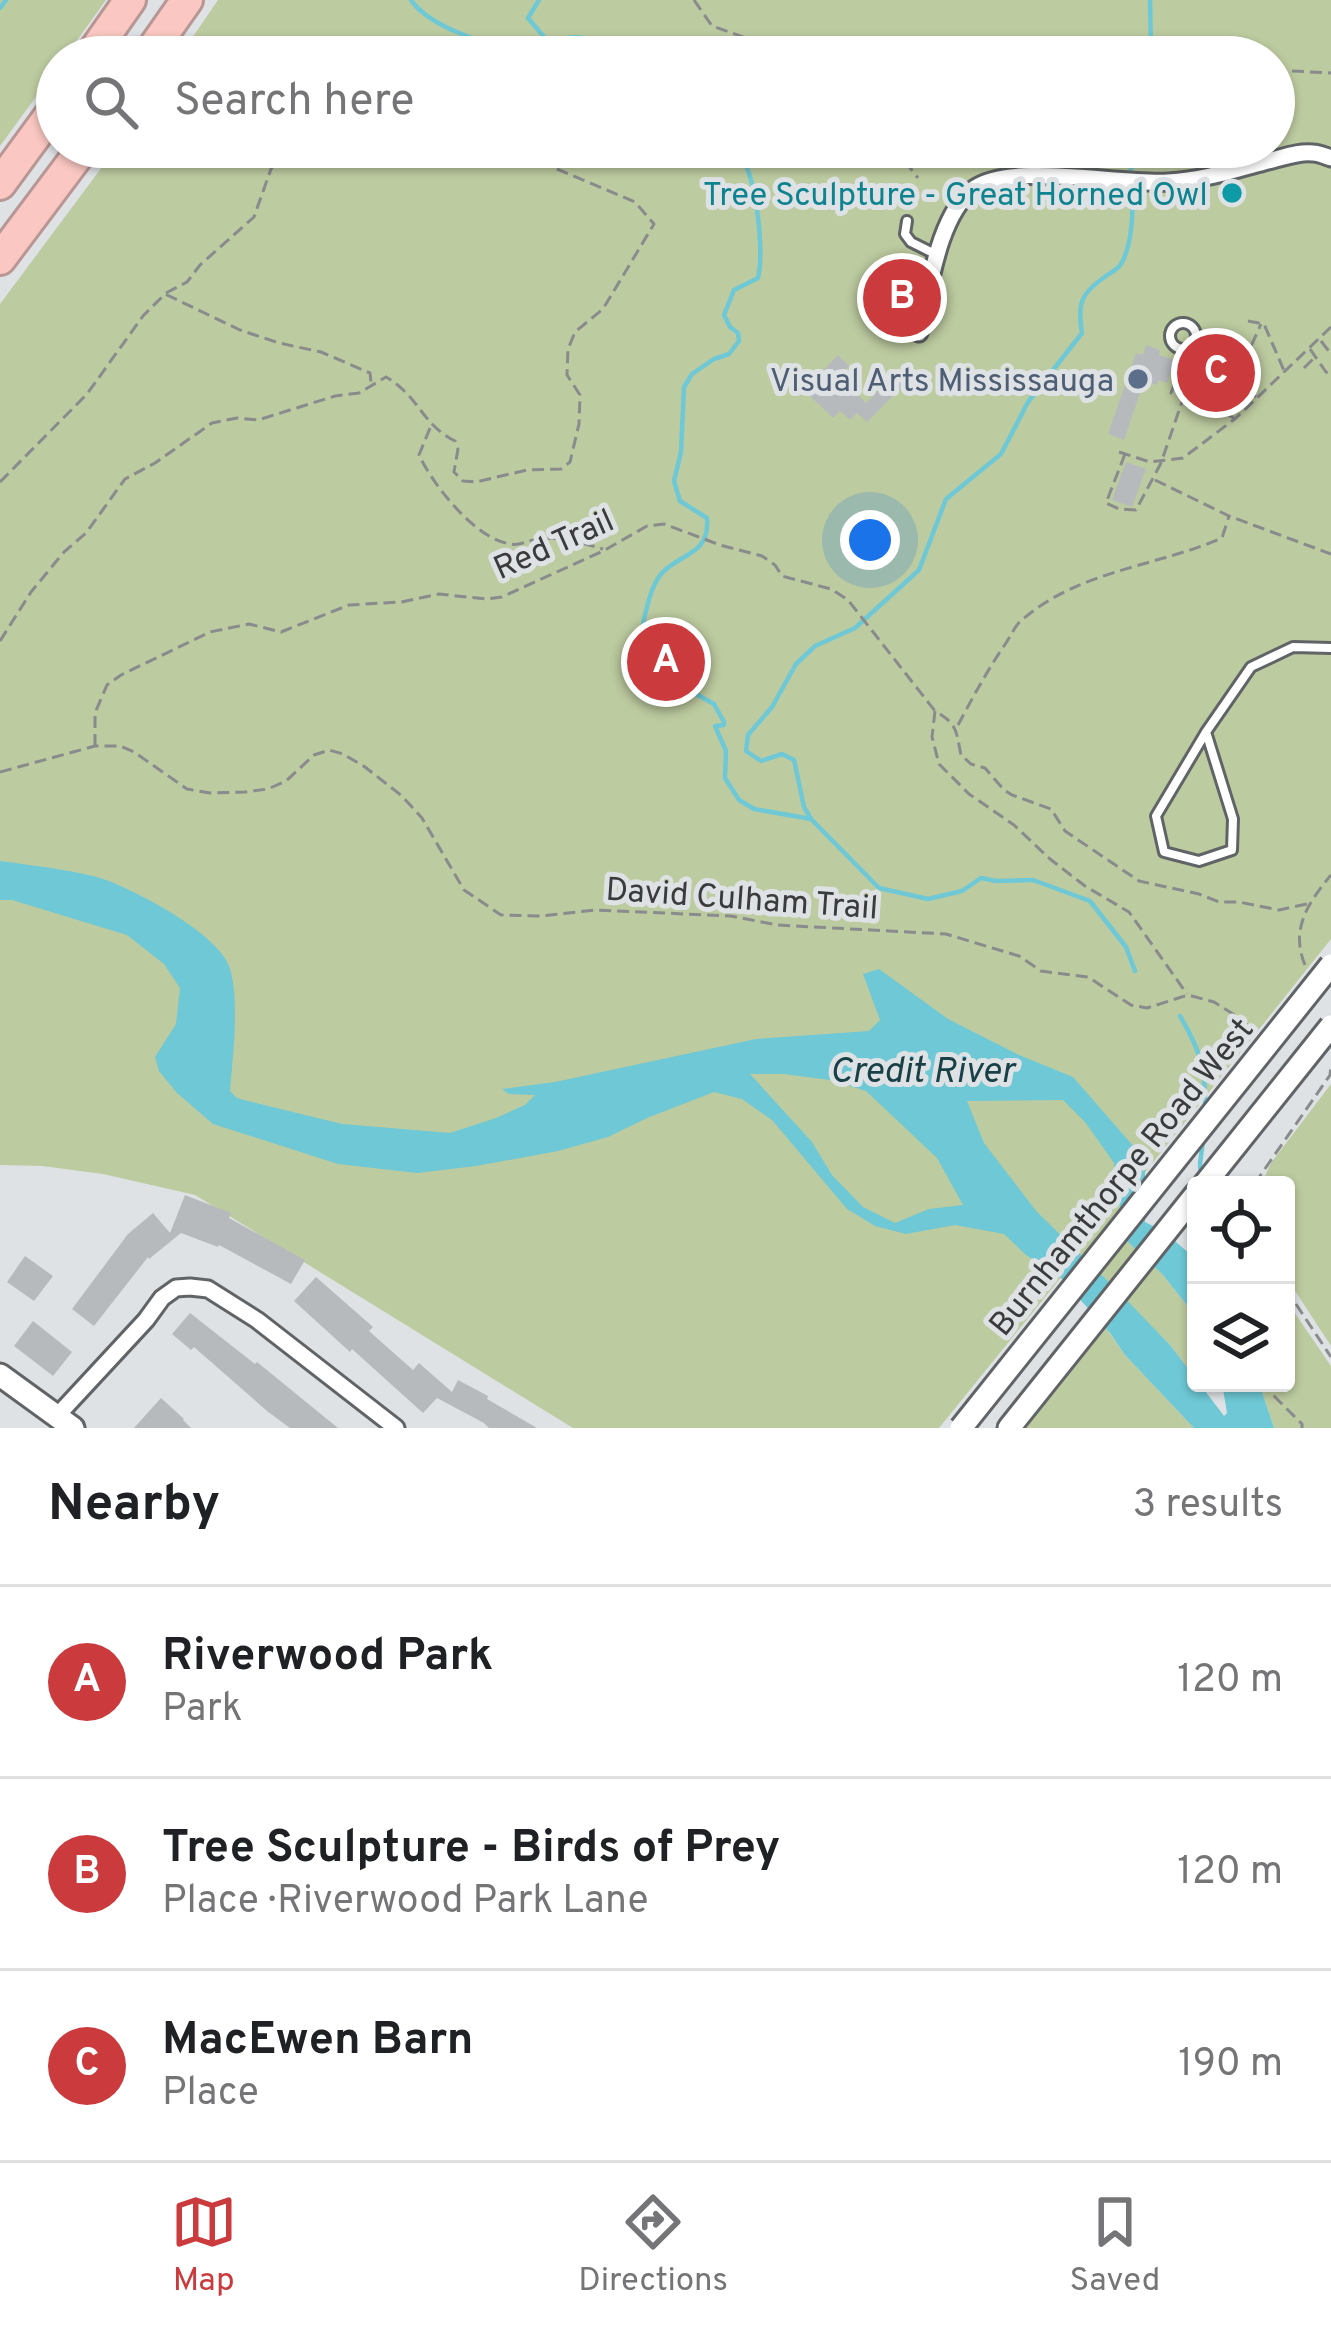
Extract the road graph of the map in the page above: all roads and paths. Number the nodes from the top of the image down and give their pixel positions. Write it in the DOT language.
graph roads {
  1 [pos="130,0"];
  2 [pos="187,0"];
  3 [pos="694,0"];
  4 [pos="105,36"];
  5 [pos="162,36"];
  6 [pos="741,36"];
  7 [pos="1295,71"];
  8 [pos="1331,73"];
  9 [pos="36,135"];
  10 [pos="1295,155"];
  11 [pos="1331,158"];
  12 [pos="68,168"];
  13 [pos="272,168"];
  14 [pos="556,168"];
  15 [pos="910,168"];
  16 [pos="1243,168"];
  17 [pos="918,178"];
  18 [pos="0,184"];
  19 [pos="907,221"];
  20 [pos="938,255"];
  21 [pos="0,259"];
  22 [pos="165,294"];
  23 [pos="1198,317"];
  24 [pos="1248,322"];
  25 [pos="1261,324"];
  26 [pos="1191,326"];
  27 [pos="1331,327"];
  28 [pos="919,333"];
  29 [pos="1320,339"];
  30 [pos="1187,349"];
  31 [pos="1310,349"];
  32 [pos="1248,353"];
  33 [pos="1331,353"];
  34 [pos="1316,356"];
  35 [pos="1183,360"];
  36 [pos="1304,368"];
  37 [pos="1329,372"];
  38 [pos="1285,374"];
  39 [pos="1231,382"];
  40 [pos="371,384"];
  41 [pos="1184,396"];
  42 [pos="1258,398"];
  43 [pos="1214,408"];
  44 [pos="1236,418"];
  45 [pos="430,426"];
  46 [pos="1161,463"];
  47 [pos="1154,479"];
  48 [pos="0,482"];
  49 [pos="1229,516"];
  50 [pos="605,550"];
  51 [pos="1331,554"];
  52 [pos="0,641"];
  53 [pos="1331,648"];
  54 [pos="935,711"];
  55 [pos="956,728"];
  56 [pos="1206,732"];
  57 [pos="95,746"];
  58 [pos="0,772"];
  59 [pos="1331,875"];
  60 [pos="1307,904"];
  61 [pos="1331,965"];
  62 [pos="1309,973"];
  63 [pos="1188,995"];
  64 [pos="1331,1026"];
  65 [pos="1258,1036"];
  66 [pos="1331,1066"];
  67 [pos="1211,1176"];
  68 [pos="1260,1176"];
  69 [pos="1187,1205"];
  70 [pos="1295,1303"];
  71 [pos="1331,1357"];
  72 [pos="0,1375"];
  73 [pos="1270,1392"];
  74 [pos="65,1422"];
  75 [pos="396,1428"];
  76 [pos="961,1428"];
  77 [pos="1009,1428"];
  78 [pos="1302,1428"];
  1 -- 4 [label="highway"];
  2 -- 5 [label="highway"];
  3 -- 6 [label="path"];
  7 -- 8 [label="path"];
  9 -- 18 [label="highway"];
  10 -- 11 [label="street"];
  12 -- 21 [label="highway"];
  13 -- 22 [label="path"];
  14 -- 45 [label="path"];
  15 -- 17 [label="path"];
  16 -- 20 [label="street"];
  19 -- 20 [label="lane"];
  20 -- 28 [label="street"];
  22 -- 40 [label="path"];
  22 -- 48 [label="path"];
  23 -- 26 [label="lane"];
  24 -- 25 [label="path"];
  25 -- 32 [label="path"];
  25 -- 38 [label="path"];
  26 -- 30 [label="lane"];
  26 -- 30 [label="lane"];
  27 -- 29 [label="path"];
  29 -- 31 [label="path"];
  29 -- 33 [label="path"];
  30 -- 35 [label="path"];
  31 -- 34 [label="path"];
  31 -- 38 [label="path"];
  32 -- 35 [label="path"];
  32 -- 39 [label="path"];
  34 -- 36 [label="path"];
  34 -- 37 [label="path"];
  35 -- 41 [label="path"];
  38 -- 42 [label="path"];
  39 -- 42 [label="path"];
  39 -- 43 [label="path"];
  40 -- 45 [label="path"];
  40 -- 52 [label="path"];
  41 -- 43 [label="path"];
  41 -- 46 [label="path"];
  42 -- 44 [label="path"];
  43 -- 44 [label="path"];
  44 -- 46 [label="path"];
  45 -- 50 [label="path"];
  46 -- 47 [label="path"];
  46 -- 47 [label="path"];
  47 -- 49 [label="path"];
  49 -- 51 [label="path"];
  49 -- 55 [label="path"];
  50 -- 54 [label="path, Red Trail"];
  50 -- 57 [label="path, Red Trail"];
  53 -- 56 [label="lane"];
  54 -- 55 [label="path, Red Trail"];
  54 -- 63 [label="path"];
  55 -- 60 [label="path, Red Trail"];
  56 -- 56 [label="lane"];
  57 -- 58 [label="path"];
  57 -- 63 [label="path, David Culham Trail"];
  59 -- 60 [label="path"];
  60 -- 62 [label="path"];
  61 -- 76 [label="main road, Burnhamthorpe Road West, bridge"];
  63 -- 65 [label="path"];
  64 -- 67 [label="main road, bridge"];
  66 -- 68 [label="path"];
  69 -- 77 [label="main road"];
  70 -- 71 [label="path"];
  72 -- 74 [label="main road"];
  73 -- 78 [label="path"];
  74 -- 75 [label="street"];
}
